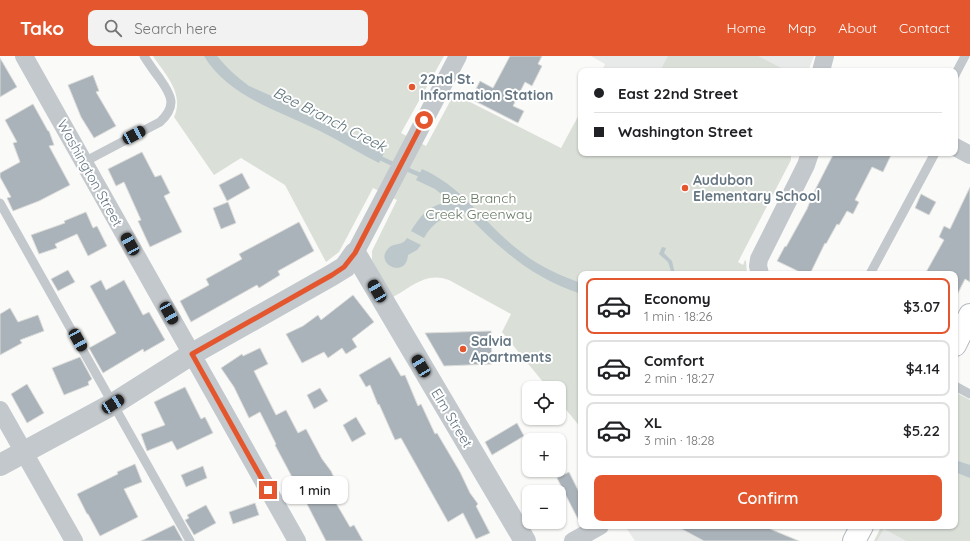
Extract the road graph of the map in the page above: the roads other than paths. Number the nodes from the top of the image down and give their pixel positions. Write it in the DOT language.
graph roads {
  1 [pos="24,56"];
  2 [pos="144,56"];
  3 [pos="458,56"];
  4 [pos="826,56"];
  5 [pos="965,56"];
  6 [pos="822,68"];
  7 [pos="958,69"];
  8 [pos="958,149"];
  9 [pos="970,155"];
  10 [pos="809,156"];
  11 [pos="934,156"];
  12 [pos="84,162"];
  13 [pos="0,203"];
  14 [pos="355,253"];
  15 [pos="759,271"];
  16 [pos="872,271"];
  17 [pos="970,315"];
  18 [pos="958,338"];
  19 [pos="192,354"];
  20 [pos="958,388"];
  21 [pos="970,394"];
  22 [pos="113,404"];
  23 [pos="0,410"];
  24 [pos="24,452"];
  25 [pos="0,465"];
  26 [pos="595,529"];
  27 [pos="860,529"];
  28 [pos="74,541"];
  29 [pos="190,541"];
  30 [pos="297,541"];
  31 [pos="525,541"];
  32 [pos="573,541"];
  33 [pos="854,541"];
  1 -- 12 [label="street, Washington Street"];
  2 -- 12 [label="lane"];
  3 -- 14 [label="street"];
  4 -- 6 [label="street"];
  5 -- 7 [label="lane"];
  8 -- 9 [label="street"];
  10 -- 15 [label="street"];
  11 -- 16 [label="lane"];
  12 -- 19 [label="street, Washington Street"];
  13 -- 22 [label="lane"];
  14 -- 19 [label="street"];
  14 -- 31 [label="street, Elm Street"];
  17 -- 18 [label="main road"];
  19 -- 22 [label="street"];
  19 -- 30 [label="street, Washington Street"];
  20 -- 21 [label="lane"];
  22 -- 24 [label="street"];
  22 -- 29 [label="lane"];
  23 -- 24 [label="street"];
  24 -- 25 [label="street"];
  24 -- 28 [label="street"];
  26 -- 32 [label="street"];
  27 -- 33 [label="main road"];
}
